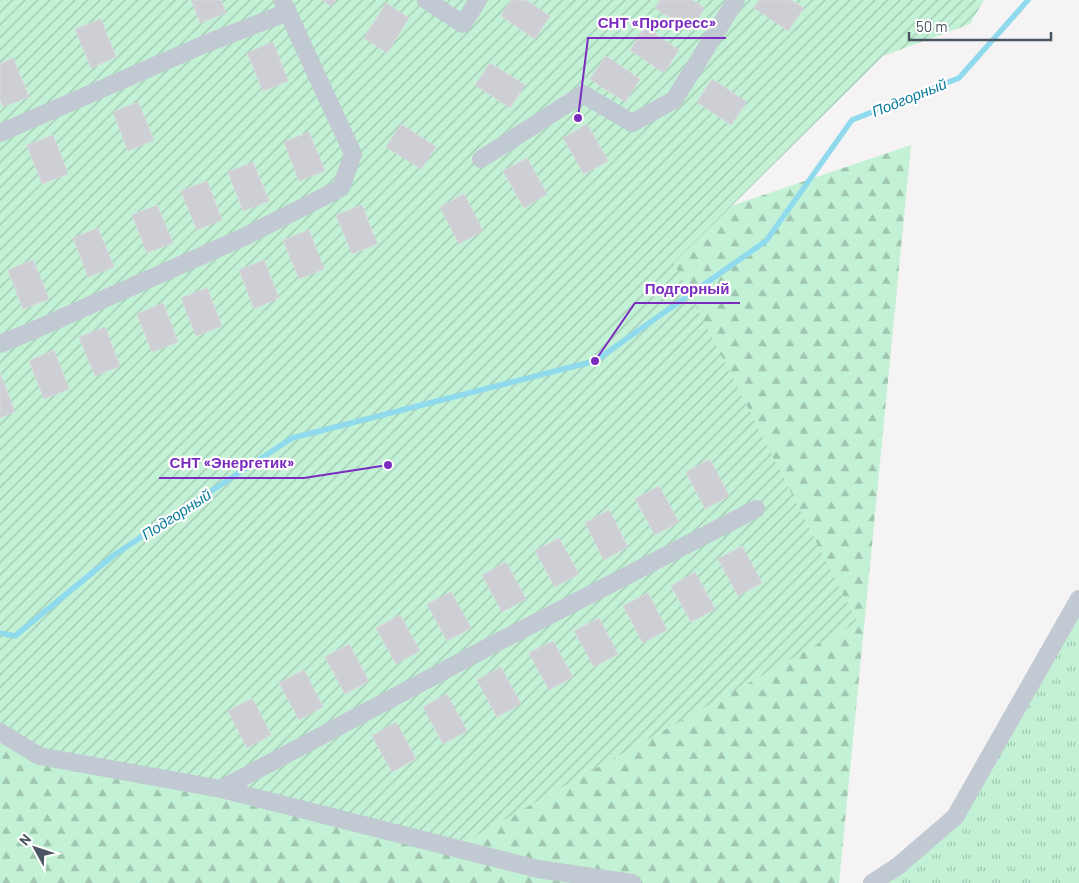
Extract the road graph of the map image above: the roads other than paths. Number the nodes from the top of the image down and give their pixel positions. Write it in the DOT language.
graph roads {
  1 [pos="426,0"];
  2 [pos="478,0"];
  3 [pos="736,0"];
  4 [pos="285,6"];
  5 [pos="0,133"];
  6 [pos="481,158"];
  7 [pos="0,344"];
  8 [pos="756,509"];
  9 [pos="1079,599"];
  10 [pos="0,732"];
  11 [pos="221,789"];
  12 [pos="632,883"];
  13 [pos="872,883"];
  1 -- 2 [label="street"];
  3 -- 6 [label="street"];
  4 -- 5 [label="street"];
  4 -- 7 [label="street"];
  8 -- 11 [label="street"];
  9 -- 13 [label="street"];
  10 -- 11 [label="street"];
  11 -- 12 [label="street"];
}
